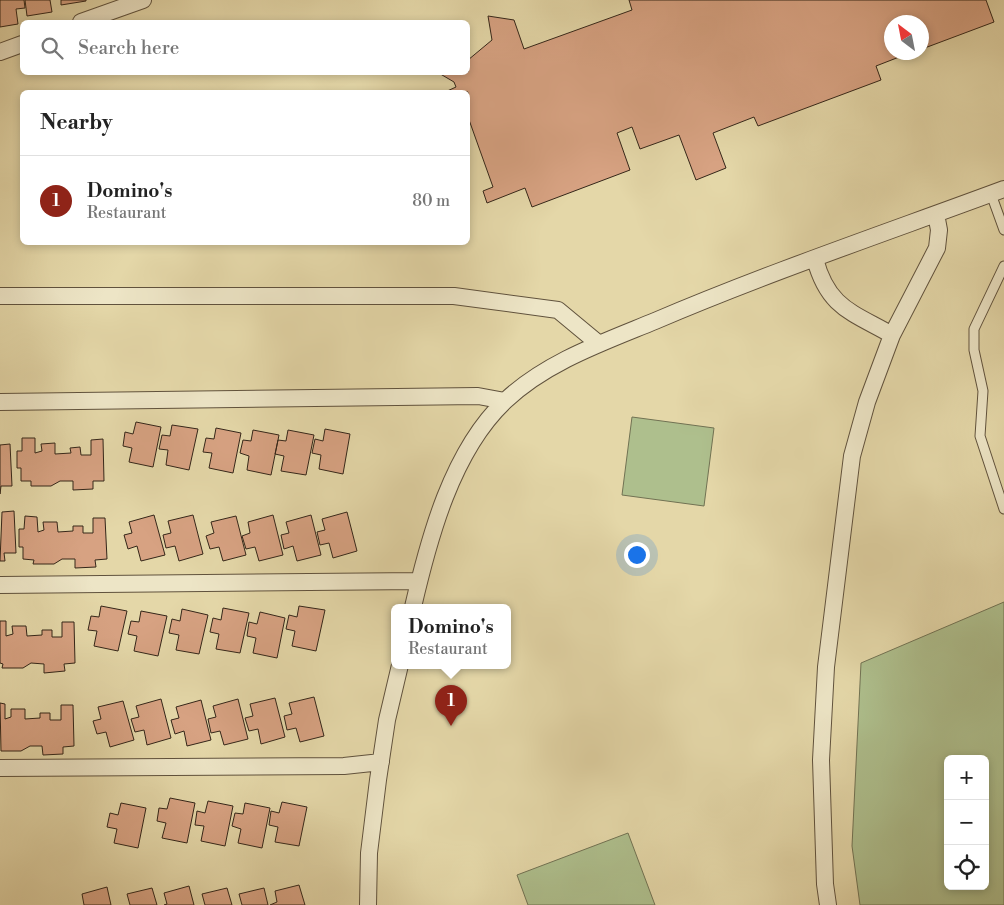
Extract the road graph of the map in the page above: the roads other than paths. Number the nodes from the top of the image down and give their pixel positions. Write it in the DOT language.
graph roads {
  1 [pos="143,0"];
  2 [pos="88,20"];
  3 [pos="20,45"];
  4 [pos="0,52"];
  5 [pos="998,192"];
  6 [pos="936,214"];
  7 [pos="1004,230"];
  8 [pos="815,259"];
  9 [pos="1004,266"];
  10 [pos="0,296"];
  11 [pos="892,335"];
  12 [pos="599,344"];
  13 [pos="505,401"];
  14 [pos="0,402"];
  15 [pos="1004,509"];
  16 [pos="419,581"];
  17 [pos="0,585"];
  18 [pos="415,604"];
  19 [pos="399,669"];
  20 [pos="381,762"];
  21 [pos="0,768"];
  22 [pos="368,905"];
  23 [pos="828,905"];
  1 -- 2 [label="street"];
  3 -- 4 [label="street"];
  5 -- 6 [label="street"];
  5 -- 7 [label="lane"];
  6 -- 8 [label="street"];
  6 -- 11 [label="street"];
  8 -- 11 [label="street"];
  8 -- 12 [label="street"];
  9 -- 15 [label="lane"];
  10 -- 12 [label="street"];
  11 -- 23 [label="street"];
  12 -- 13 [label="street"];
  13 -- 14 [label="street"];
  13 -- 16 [label="street"];
  16 -- 17 [label="street"];
  16 -- 18 [label="street"];
  19 -- 20 [label="street"];
  20 -- 21 [label="street"];
  20 -- 22 [label="street"];
}
